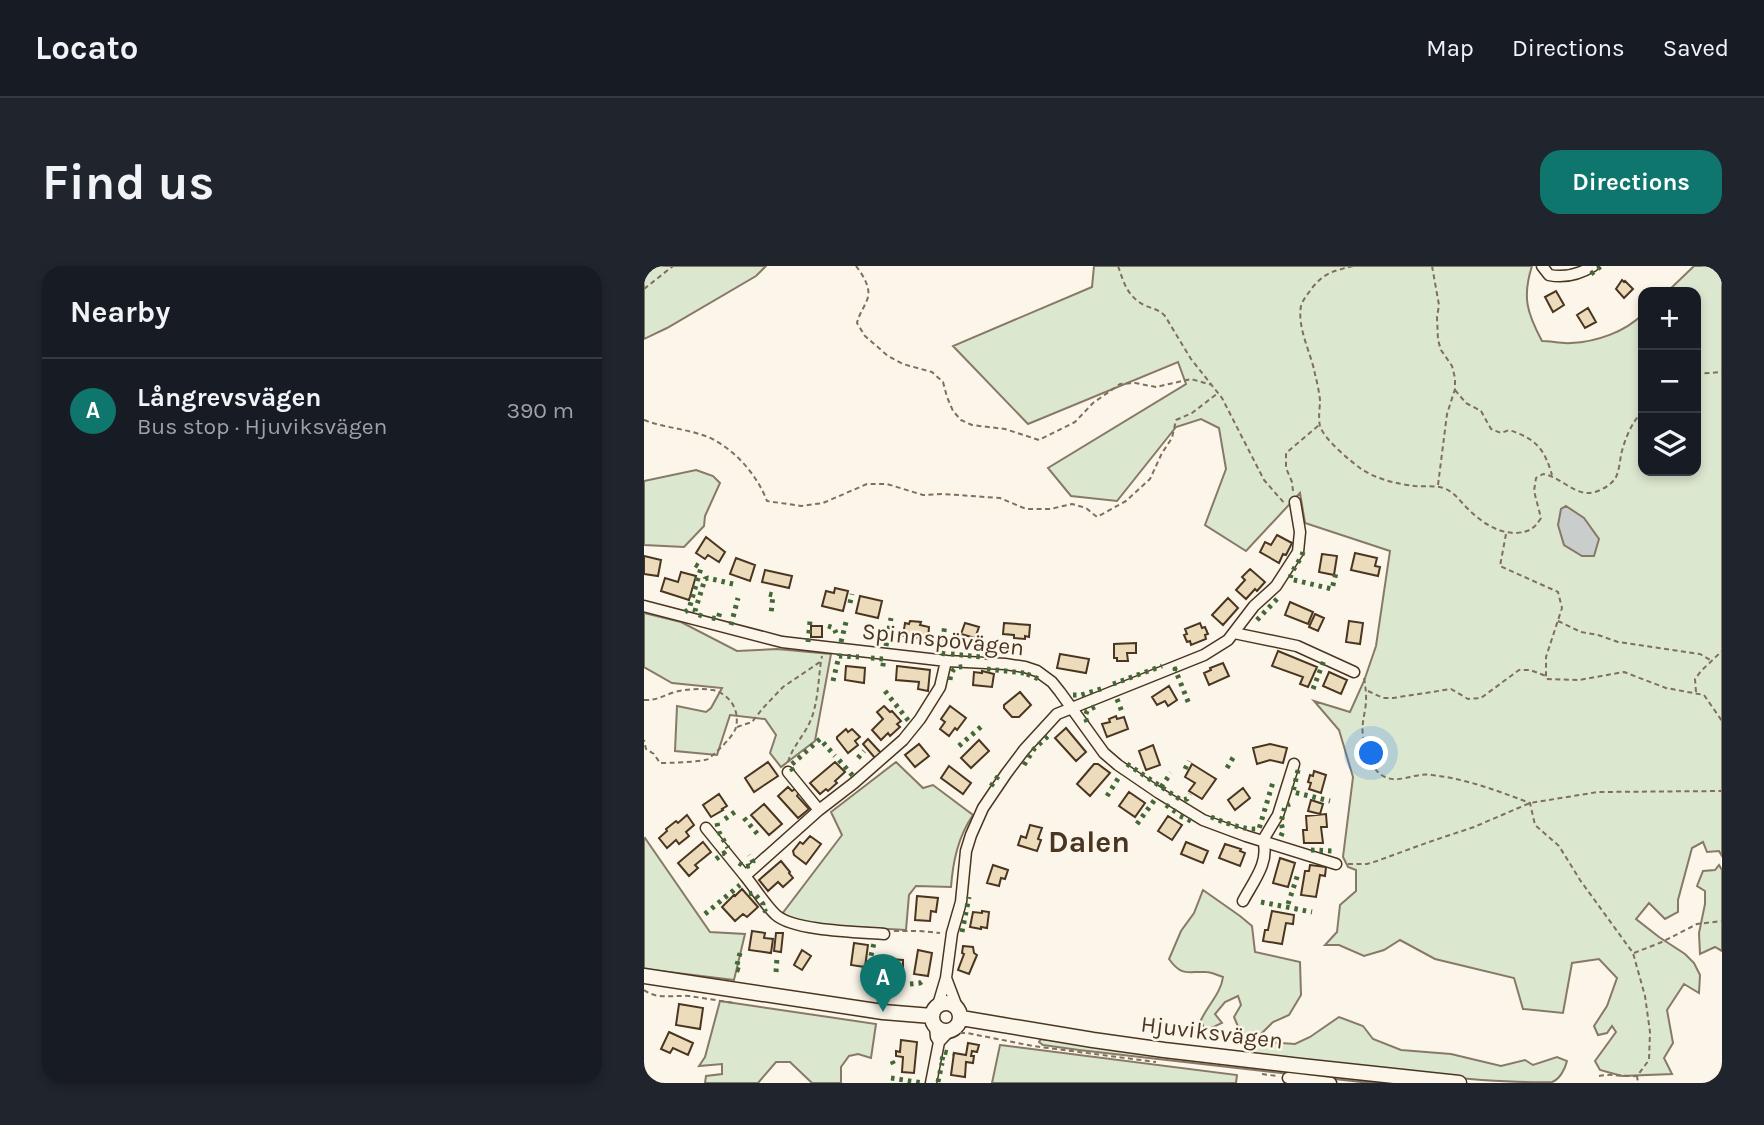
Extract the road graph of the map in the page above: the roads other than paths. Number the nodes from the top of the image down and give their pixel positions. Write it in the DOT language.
graph roads {
  1 [pos="1542,266"];
  2 [pos="1593,266"];
  3 [pos="1291,504"];
  4 [pos="644,606"];
  5 [pos="1234,633"];
  6 [pos="946,661"];
  7 [pos="1354,672"];
  8 [pos="1072,708"];
  9 [pos="1294,764"];
  10 [pos="788,772"];
  11 [pos="819,810"];
  12 [pos="706,828"];
  13 [pos="1263,840"];
  14 [pos="1336,864"];
  15 [pos="745,876"];
  16 [pos="1243,901"];
  17 [pos="884,934"];
  18 [pos="644,976"];
  19 [pos="946,978"];
  20 [pos="935,1016"];
  21 [pos="956,1018"];
  22 [pos="939,1042"];
  23 [pos="1288,1078"];
  24 [pos="931,1083"];
  25 [pos="1331,1083"];
  26 [pos="1459,1083"];
  1 -- 2 [label="street"];
  3 -- 5 [label="street"];
  4 -- 6 [label="street, Spinnspövägen"];
  5 -- 7 [label="street"];
  5 -- 8 [label="street"];
  6 -- 8 [label="street, Spinnspövägen"];
  6 -- 11 [label="street"];
  8 -- 13 [label="street, Spinnspövägen"];
  8 -- 19 [label="street"];
  9 -- 13 [label="street"];
  10 -- 11 [label="street"];
  11 -- 15 [label="street"];
  12 -- 15 [label="street"];
  13 -- 14 [label="street, Spinnspövägen"];
  13 -- 16 [label="street"];
  15 -- 17 [label="street"];
  18 -- 20 [label="main road, Hjuviksvägen"];
  19 -- 20 [label="street"];
  19 -- 21 [label="street"];
  20 -- 21 [label="main road, Hjuviksvägen"];
  20 -- 21 [label="main road, Hjuviksvägen"];
  20 -- 22 [label="street"];
  21 -- 22 [label="street"];
  21 -- 26 [label="main road, Hjuviksvägen"];
  22 -- 24 [label="street"];
  23 -- 25 [label="street"];
}
